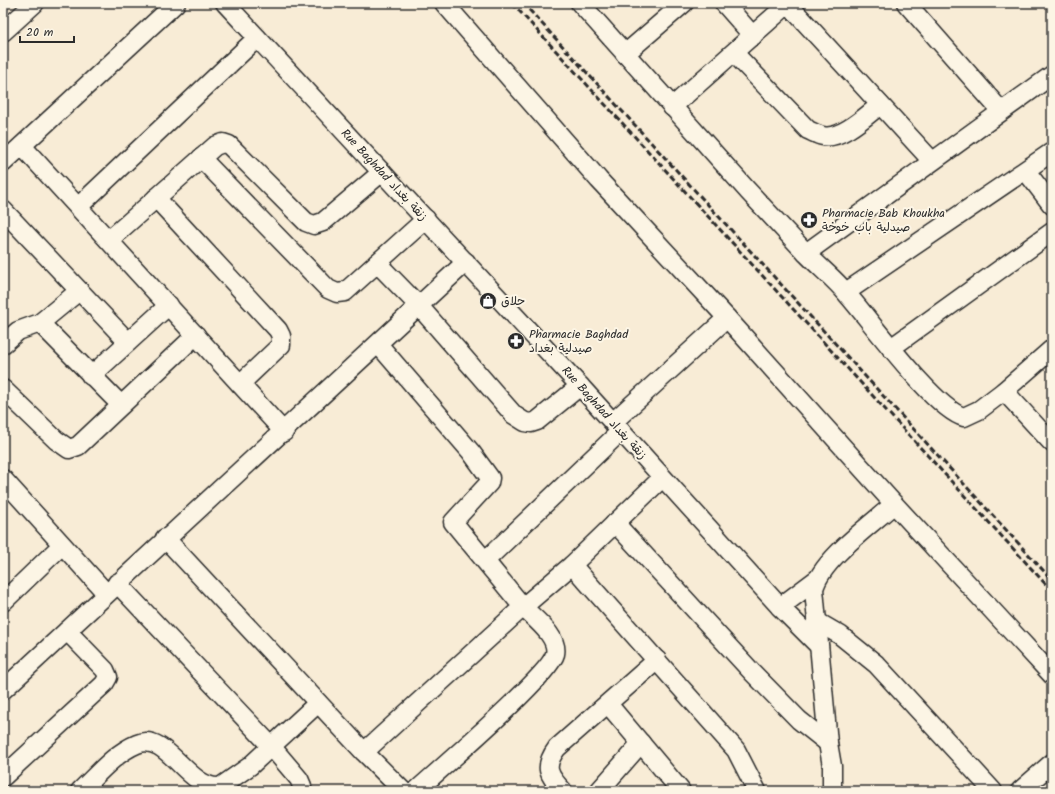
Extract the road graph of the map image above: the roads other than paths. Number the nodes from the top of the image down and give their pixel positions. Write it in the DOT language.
graph roads {
  1 [pos="35,3"];
  2 [pos="225,3"];
  3 [pos="444,3"];
  4 [pos="580,3"];
  5 [pos="684,3"];
  6 [pos="724,3"];
  7 [pos="906,3"];
  8 [pos="789,4"];
  9 [pos="171,5"];
  10 [pos="3,32"];
  11 [pos="753,36"];
  12 [pos="257,38"];
  13 [pos="734,52"];
  14 [pos="625,54"];
  15 [pos="1052,75"];
  16 [pos="880,105"];
  17 [pos="672,108"];
  18 [pos="1002,111"];
  19 [pos="22,146"];
  20 [pos="1052,152"];
  21 [pos="201,158"];
  22 [pos="932,161"];
  23 [pos="3,163"];
  24 [pos="1026,171"];
  25 [pos="382,172"];
  26 [pos="156,198"];
  27 [pos="1052,205"];
  28 [pos="78,206"];
  29 [pos="3,210"];
  30 [pos="426,219"];
  31 [pos="1052,232"];
  32 [pos="109,240"];
  33 [pos="806,253"];
  34 [pos="466,262"];
  35 [pos="377,263"];
  36 [pos="79,290"];
  37 [pos="846,292"];
  38 [pos="169,305"];
  39 [pos="419,306"];
  40 [pos="727,318"];
  41 [pos="40,323"];
  42 [pos="196,335"];
  43 [pos="128,342"];
  44 [pos="3,344"];
  45 [pos="378,344"];
  46 [pos="891,348"];
  47 [pos="1052,349"];
  48 [pos="91,376"];
  49 [pos="240,384"];
  50 [pos="580,386"];
  51 [pos="3,389"];
  52 [pos="1004,391"];
  53 [pos="121,405"];
  54 [pos="617,427"];
  55 [pos="284,432"];
  56 [pos="1052,443"];
  57 [pos="662,478"];
  58 [pos="6,488"];
  59 [pos="894,504"];
  60 [pos="615,523"];
  61 [pos="165,538"];
  62 [pos="62,545"];
  63 [pos="486,560"];
  64 [pos="572,564"];
  65 [pos="816,580"];
  66 [pos="112,588"];
  67 [pos="3,602"];
  68 [pos="523,607"];
  69 [pos="780,607"];
  70 [pos="816,621"];
  71 [pos="67,631"];
  72 [pos="819,646"];
  73 [pos="656,660"];
  74 [pos="1052,675"];
  75 [pos="3,690"];
  76 [pos="318,703"];
  77 [pos="608,704"];
  78 [pos="826,716"];
  79 [pos="806,727"];
  80 [pos="641,743"];
  81 [pos="828,743"];
  82 [pos="271,746"];
  83 [pos="364,752"];
  84 [pos="1052,763"];
  85 [pos="3,777"];
  86 [pos="84,790"];
  87 [pos="302,791"];
  88 [pos="403,791"];
  89 [pos="416,791"];
  90 [pos="563,791"];
  91 [pos="599,791"];
  92 [pos="681,791"];
  93 [pos="757,791"];
  94 [pos="832,791"];
  95 [pos="993,791"];
  96 [pos="1020,791"];
  1 -- 10 [label="street"];
  2 -- 12 [label="street, Rue Baghdad زنقة بغداد"];
  3 -- 40 [label="street"];
  4 -- 14 [label="street"];
  5 -- 14 [label="street"];
  6 -- 11 [label="street"];
  7 -- 18 [label="street"];
  8 -- 11 [label="street"];
  8 -- 16 [label="street"];
  9 -- 19 [label="street"];
  11 -- 13 [label="street"];
  12 -- 25 [label="street, Rue Baghdad زنقة بغداد"];
  12 -- 28 [label="street"];
  13 -- 16 [label="street"];
  13 -- 17 [label="street"];
  14 -- 17 [label="street"];
  15 -- 18 [label="street"];
  16 -- 22 [label="street"];
  17 -- 33 [label="street"];
  18 -- 22 [label="street"];
  19 -- 23 [label="street"];
  19 -- 28 [label="street"];
  20 -- 24 [label="street"];
  21 -- 25 [label="street"];
  21 -- 26 [label="street"];
  21 -- 35 [label="street"];
  22 -- 33 [label="street"];
  24 -- 27 [label="street"];
  24 -- 37 [label="street"];
  25 -- 30 [label="street, Rue Baghdad زنقة بغداد"];
  26 -- 32 [label="street"];
  26 -- 49 [label="street"];
  28 -- 32 [label="street"];
  29 -- 36 [label="street"];
  30 -- 34 [label="street, Rue Baghdad زنقة بغداد"];
  30 -- 35 [label="street"];
  31 -- 46 [label="street"];
  32 -- 38 [label="street"];
  33 -- 37 [label="street"];
  34 -- 39 [label="street"];
  34 -- 50 [label="street, Rue Baghdad زنقة بغداد"];
  35 -- 39 [label="street"];
  36 -- 41 [label="street"];
  36 -- 43 [label="street"];
  37 -- 46 [label="street"];
  38 -- 42 [label="street"];
  38 -- 43 [label="street"];
  39 -- 45 [label="street"];
  39 -- 50 [label="street"];
  40 -- 54 [label="street"];
  40 -- 59 [label="street"];
  41 -- 44 [label="street"];
  41 -- 48 [label="street"];
  42 -- 49 [label="street"];
  42 -- 53 [label="street"];
  43 -- 48 [label="street"];
  45 -- 55 [label="street"];
  45 -- 63 [label="street"];
  46 -- 52 [label="street"];
  47 -- 52 [label="street"];
  48 -- 53 [label="street"];
  49 -- 55 [label="street"];
  50 -- 54 [label="street, Rue Baghdad زنقة بغداد"];
  51 -- 53 [label="street"];
  52 -- 56 [label="street"];
  54 -- 57 [label="street, Rue Baghdad زنقة بغداد"];
  54 -- 63 [label="street"];
  55 -- 61 [label="street"];
  57 -- 60 [label="street"];
  57 -- 69 [label="street, Rue Baghdad زنقة بغداد"];
  58 -- 62 [label="street"];
  59 -- 65 [label="street"];
  59 -- 74 [label="street"];
  60 -- 64 [label="street"];
  60 -- 79 [label="street"];
  61 -- 66 [label="street"];
  61 -- 76 [label="street"];
  62 -- 66 [label="street"];
  62 -- 67 [label="street"];
  63 -- 68 [label="street"];
  64 -- 68 [label="street"];
  64 -- 73 [label="street"];
  65 -- 69 [label="street"];
  65 -- 70 [label="street"];
  66 -- 71 [label="street"];
  66 -- 82 [label="street"];
  68 -- 83 [label="street"];
  68 -- 89 [label="street"];
  69 -- 72 [label="street, Rue Baghdad زنقة بغداد"];
  70 -- 72 [label="street"];
  70 -- 95 [label="street"];
  71 -- 75 [label="street"];
  71 -- 85 [label="street"];
  72 -- 78 [label="street"];
  73 -- 77 [label="street"];
  73 -- 93 [label="street"];
  76 -- 82 [label="street"];
  76 -- 83 [label="street"];
  77 -- 80 [label="street"];
  77 -- 90 [label="street"];
  78 -- 79 [label="street"];
  78 -- 81 [label="street"];
  79 -- 81 [label="street"];
  80 -- 91 [label="street"];
  80 -- 92 [label="street"];
  81 -- 94 [label="street"];
  82 -- 86 [label="street"];
  82 -- 87 [label="street"];
  83 -- 88 [label="street"];
  84 -- 96 [label="street"];
}
